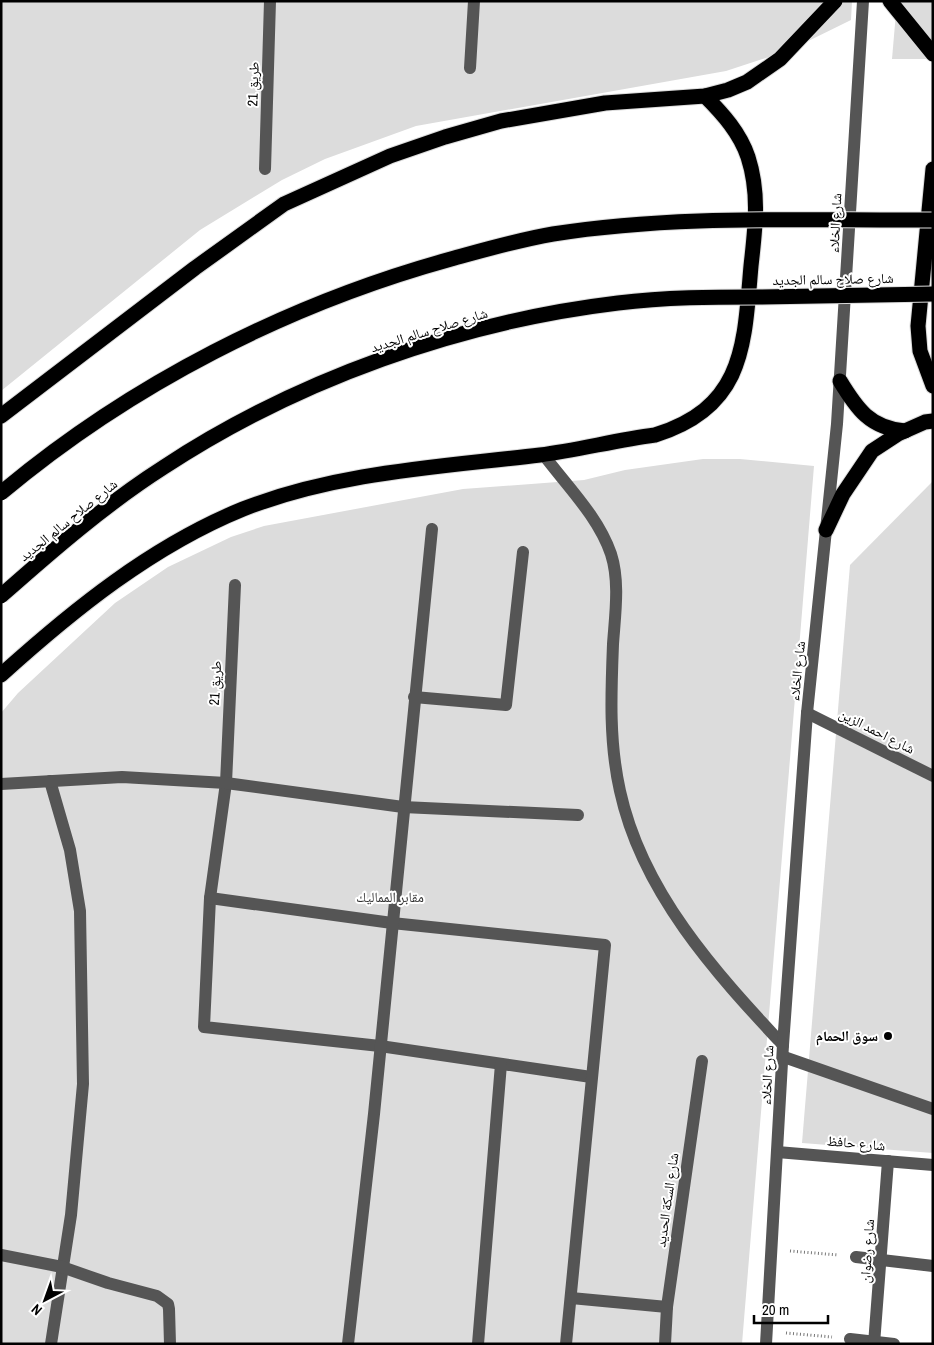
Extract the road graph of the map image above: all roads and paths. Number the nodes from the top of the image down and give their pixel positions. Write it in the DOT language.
graph roads {
  1 [pos="270,1"];
  2 [pos="474,1"];
  3 [pos="835,1"];
  4 [pos="863,1"];
  5 [pos="890,1"];
  6 [pos="933,54"];
  7 [pos="470,68"];
  8 [pos="705,96"];
  9 [pos="265,169"];
  10 [pos="933,169"];
  11 [pos="933,220"];
  12 [pos="933,294"];
  13 [pos="840,381"];
  14 [pos="933,386"];
  15 [pos="1,416"];
  16 [pos="933,421"];
  17 [pos="905,431"];
  18 [pos="542,454"];
  19 [pos="1,494"];
  20 [pos="432,529"];
  21 [pos="826,530"];
  22 [pos="523,552"];
  23 [pos="235,585"];
  24 [pos="1,596"];
  25 [pos="1,676"];
  26 [pos="414,697"];
  27 [pos="808,713"];
  28 [pos="933,776"];
  29 [pos="50,781"];
  30 [pos="226,783"];
  31 [pos="1,784"];
  32 [pos="403,807"];
  33 [pos="578,815"];
  34 [pos="210,898"];
  35 [pos="392,923"];
  36 [pos="380,1046"];
  37 [pos="784,1051"];
  38 [pos="702,1061"];
  39 [pos="501,1064"];
  40 [pos="591,1077"];
  41 [pos="933,1109"];
  42 [pos="777,1152"];
  43 [pos="888,1161"];
  44 [pos="933,1165"];
  45 [pos="772,1249"];
  46 [pos="1,1255"];
  47 [pos="856,1257"];
  48 [pos="882,1260"];
  49 [pos="933,1266"];
  50 [pos="62,1267"];
  51 [pos="571,1298"];
  52 [pos="667,1307"];
  53 [pos="767,1331"];
  54 [pos="850,1339"];
  55 [pos="874,1343"];
  56 [pos="51,1344"];
  57 [pos="170,1344"];
  58 [pos="348,1344"];
  59 [pos="478,1344"];
  60 [pos="566,1344"];
  61 [pos="665,1344"];
  62 [pos="766,1344"];
  63 [pos="894,1344"];
  1 -- 9 [label="street, طريق 21"];
  2 -- 7 [label="street"];
  3 -- 8 [label="highway"];
  4 -- 13 [label="street, شارع الخلاء"];
  5 -- 6 [label="highway"];
  8 -- 15 [label="highway"];
  8 -- 18 [label="highway"];
  10 -- 14 [label="highway"];
  11 -- 19 [label="highway, bridge"];
  12 -- 24 [label="highway, شارع صلاح سالم الجديد, bridge"];
  13 -- 17 [label="highway"];
  13 -- 21 [label="street, شارع الخلاء"];
  16 -- 17 [label="highway"];
  17 -- 21 [label="highway"];
  18 -- 25 [label="highway"];
  18 -- 37 [label="street"];
  20 -- 26 [label="street"];
  21 -- 27 [label="street, شارع الخلاء"];
  22 -- 26 [label="street"];
  23 -- 30 [label="street, طريق 21"];
  26 -- 32 [label="street"];
  27 -- 28 [label="street, شارع احمد الزين"];
  27 -- 37 [label="street, شارع الخلاء"];
  29 -- 30 [label="street"];
  29 -- 31 [label="street"];
  29 -- 50 [label="street"];
  30 -- 32 [label="street"];
  30 -- 34 [label="street, طريق 21"];
  32 -- 33 [label="street"];
  32 -- 35 [label="street"];
  34 -- 35 [label="street"];
  34 -- 36 [label="street, طريق 21"];
  35 -- 36 [label="street"];
  35 -- 40 [label="street"];
  36 -- 39 [label="street"];
  36 -- 58 [label="street"];
  37 -- 41 [label="street"];
  37 -- 42 [label="street, شارع الخلاء"];
  38 -- 52 [label="street, شارع السكة الحديد"];
  39 -- 40 [label="street"];
  39 -- 59 [label="street"];
  40 -- 51 [label="street"];
  42 -- 43 [label="street, شارع حافظ"];
  42 -- 45 [label="street, شارع الخلاء"];
  43 -- 44 [label="street, شارع حافظ"];
  43 -- 48 [label="street, شارع رضوان"];
  45 -- 47 [label="path"];
  45 -- 53 [label="street, شارع الخلاء"];
  46 -- 50 [label="street"];
  47 -- 48 [label="street"];
  48 -- 49 [label="street"];
  48 -- 55 [label="street, شارع رضوان"];
  50 -- 56 [label="street"];
  50 -- 57 [label="street"];
  51 -- 52 [label="street"];
  51 -- 60 [label="street"];
  52 -- 61 [label="street, شارع السكة الحديد"];
  53 -- 54 [label="path"];
  53 -- 62 [label="street, شارع الخلاء"];
  54 -- 55 [label="street"];
  55 -- 63 [label="street"];
}
